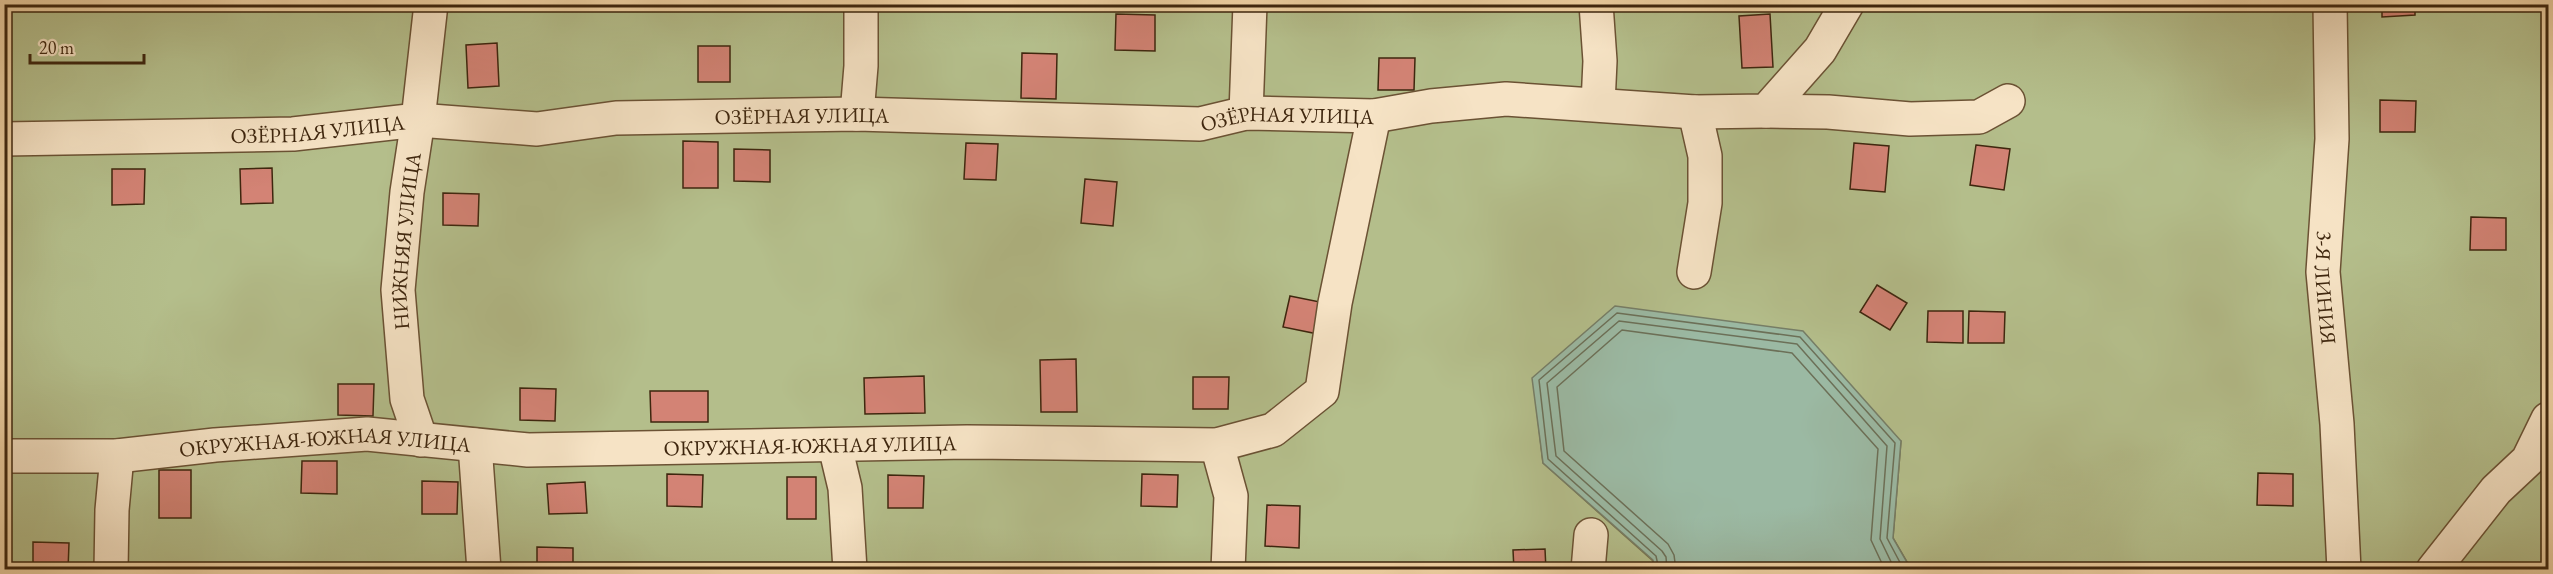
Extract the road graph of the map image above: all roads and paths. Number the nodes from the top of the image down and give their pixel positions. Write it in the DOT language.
graph roads {
  1 [pos="430,4"];
  2 [pos="861,4"];
  3 [pos="1250,4"];
  4 [pos="1596,4"];
  5 [pos="1847,4"];
  6 [pos="2330,4"];
  7 [pos="2008,101"];
  8 [pos="1598,104"];
  9 [pos="1766,111"];
  10 [pos="1695,112"];
  11 [pos="1246,113"];
  12 [pos="857,114"];
  13 [pos="1374,116"];
  14 [pos="418,120"];
  15 [pos="4,139"];
  16 [pos="1694,273"];
  17 [pos="2548,419"];
  18 [pos="421,441"];
  19 [pos="474,445"];
  20 [pos="1217,445"];
  21 [pos="835,446"];
  22 [pos="4,456"];
  23 [pos="117,456"];
  24 [pos="2538,464"];
  25 [pos="1591,536"];
  26 [pos="2439,562"];
  27 [pos="111,570"];
  28 [pos="484,570"];
  29 [pos="850,570"];
  30 [pos="1228,570"];
  31 [pos="1587,570"];
  32 [pos="2343,570"];
  1 -- 14 [label="street, НИЖНЯЯ УЛИЦА"];
  2 -- 12 [label="street"];
  3 -- 11 [label="street"];
  4 -- 8 [label="street"];
  5 -- 9 [label="street"];
  6 -- 32 [label="street, 3-Я ЛИНИЯ"];
  7 -- 9 [label="street, ОЗЁРНАЯ УЛИЦА"];
  8 -- 10 [label="street, ОЗЁРНАЯ УЛИЦА"];
  8 -- 13 [label="street, ОЗЁРНАЯ УЛИЦА"];
  9 -- 10 [label="street, ОЗЁРНАЯ УЛИЦА"];
  10 -- 16 [label="street"];
  11 -- 12 [label="street, ОЗЁРНАЯ УЛИЦА"];
  11 -- 13 [label="street, ОЗЁРНАЯ УЛИЦА"];
  12 -- 14 [label="street, ОЗЁРНАЯ УЛИЦА"];
  13 -- 20 [label="street, ОКРУЖНАЯ-ЮЖНАЯ УЛИЦА"];
  14 -- 15 [label="street, ОЗЁРНАЯ УЛИЦА"];
  14 -- 18 [label="street, НИЖНЯЯ УЛИЦА"];
  17 -- 24 [label="street"];
  18 -- 19 [label="street, ОКРУЖНАЯ-ЮЖНАЯ УЛИЦА"];
  18 -- 23 [label="street, ОКРУЖНАЯ-ЮЖНАЯ УЛИЦА"];
  19 -- 21 [label="street, ОКРУЖНАЯ-ЮЖНАЯ УЛИЦА"];
  19 -- 28 [label="street"];
  20 -- 21 [label="street, ОКРУЖНАЯ-ЮЖНАЯ УЛИЦА"];
  20 -- 30 [label="street"];
  21 -- 29 [label="street"];
  22 -- 23 [label="street, ОКРУЖНАЯ-ЮЖНАЯ УЛИЦА"];
  23 -- 27 [label="street"];
  24 -- 26 [label="street"];
  25 -- 31 [label="street"];
}
